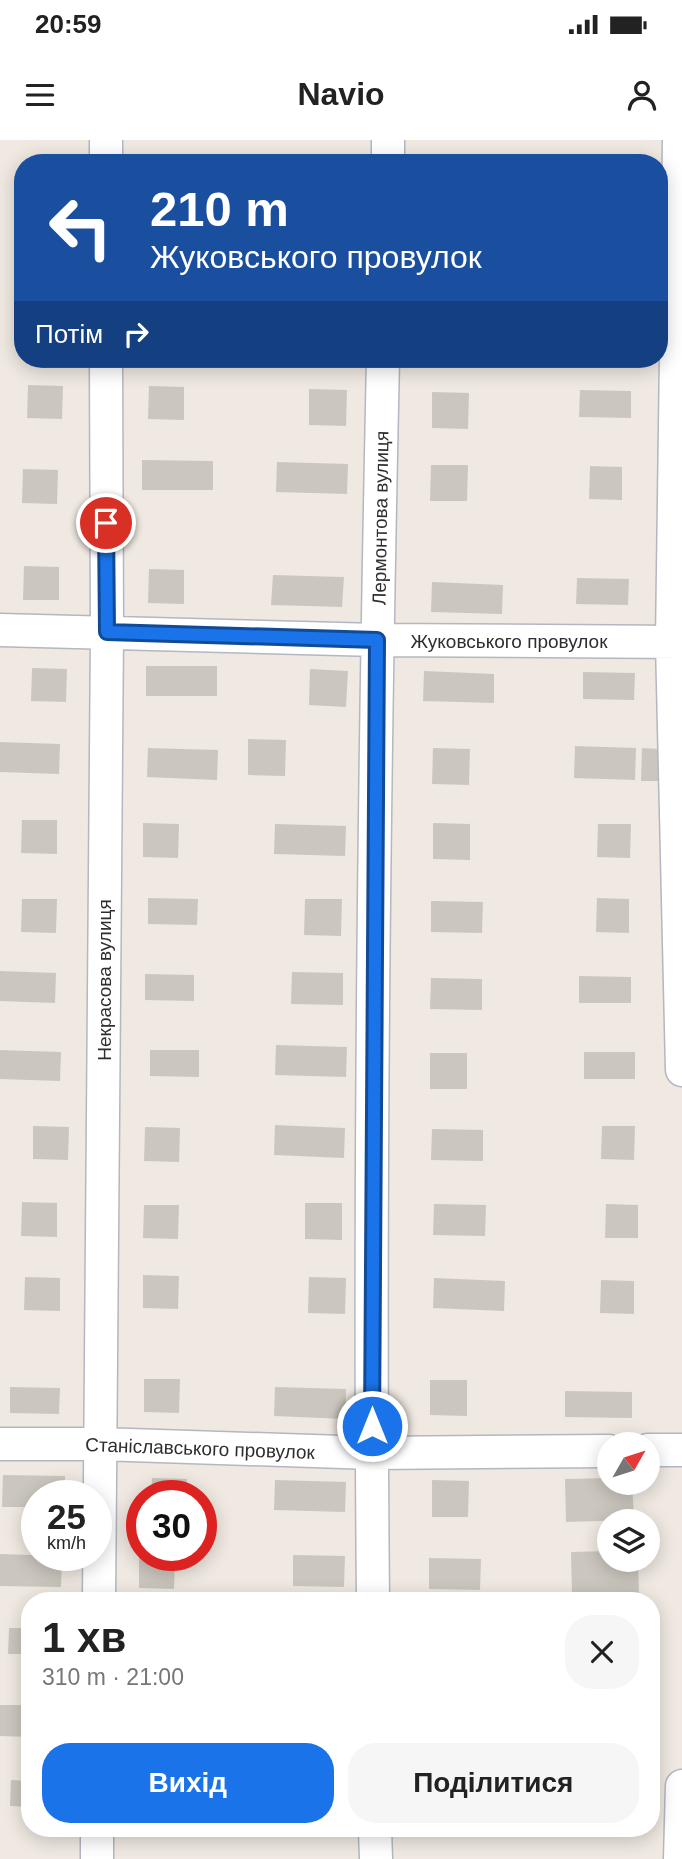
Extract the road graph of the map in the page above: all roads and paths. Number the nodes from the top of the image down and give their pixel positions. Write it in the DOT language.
graph roads {
  1 [pos="679,140"];
  2 [pos="106,368"];
  3 [pos="383,368"];
  4 [pos="0,630"];
  5 [pos="107,632"];
  6 [pos="377,640"];
  7 [pos="677,642"];
  8 [pos="682,1070"];
  9 [pos="0,1444"];
  10 [pos="100,1444"];
  11 [pos="660,1450"];
  12 [pos="682,1450"];
  13 [pos="597,1451"];
  14 [pos="372,1453"];
  15 [pos="99,1592"];
  16 [pos="373,1592"];
  17 [pos="682,1786"];
  18 [pos="97,1837"];
  19 [pos="375,1837"];
  20 [pos="97,1859"];
  21 [pos="376,1859"];
  22 [pos="680,1859"];
  1 -- 7 [label="street"];
  2 -- 5 [label="street, Некрасова вулиця"];
  3 -- 6 [label="street, Лермонтова вулиця"];
  4 -- 5 [label="street, Жуковського провулок"];
  5 -- 6 [label="street, Жуковського провулок"];
  5 -- 10 [label="street, Некрасова вулиця"];
  6 -- 7 [label="street, Жуковського провулок"];
  6 -- 14 [label="street, Лермонтова вулиця"];
  7 -- 8 [label="street"];
  9 -- 10 [label="street, Станіславського провулок"];
  10 -- 14 [label="street, Станіславського провулок"];
  10 -- 15 [label="street, Некрасова вулиця"];
  11 -- 12 [label="street"];
  13 -- 14 [label="street, Станіславського провулок"];
  14 -- 16 [label="street, Лермонтова вулиця"];
  17 -- 22 [label="street"];
  18 -- 20 [label="street"];
  19 -- 21 [label="street"];
}
